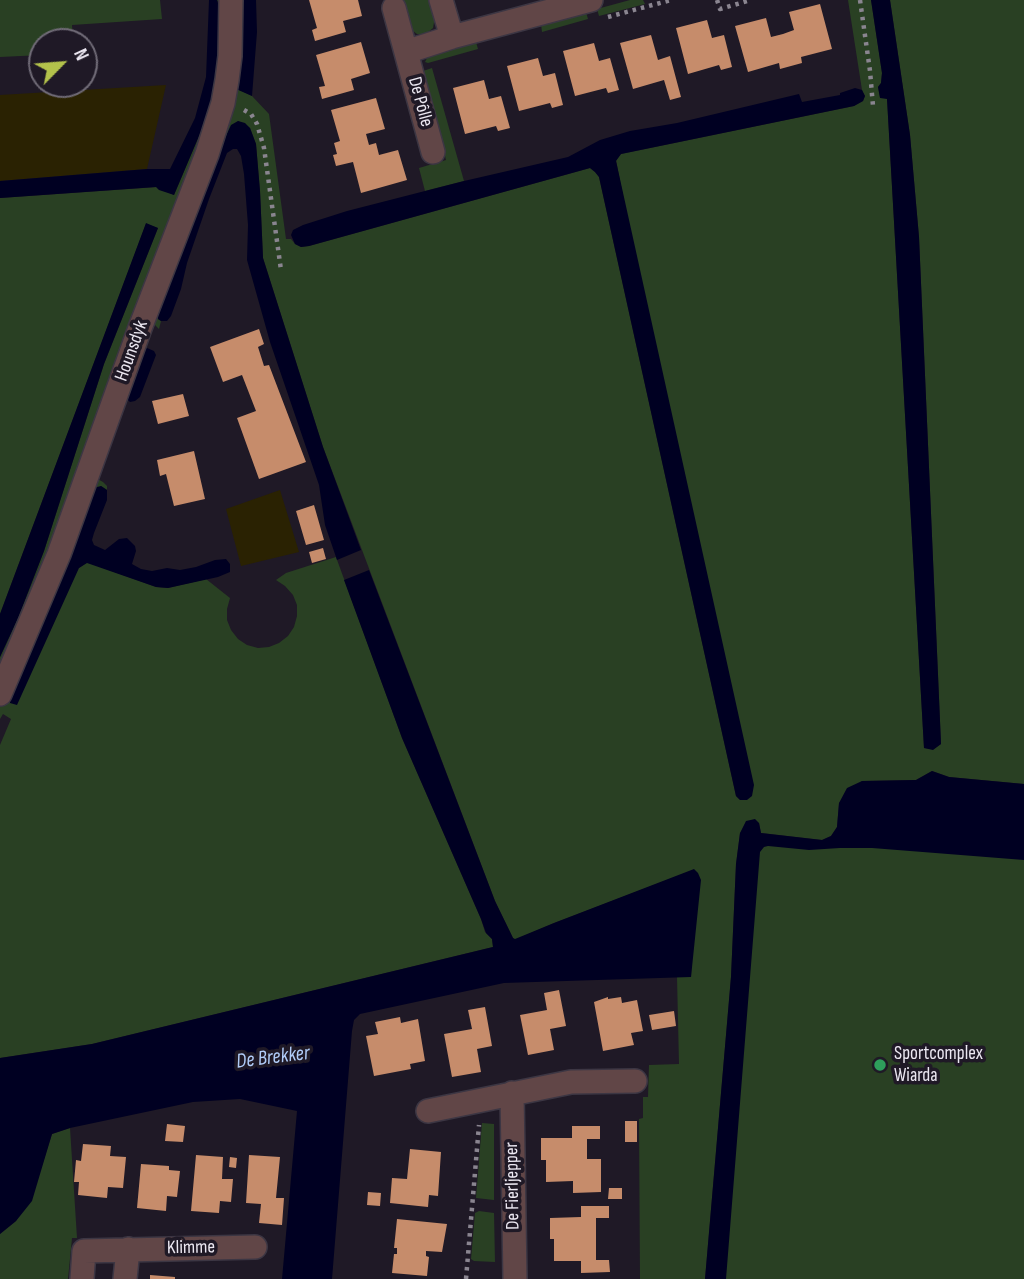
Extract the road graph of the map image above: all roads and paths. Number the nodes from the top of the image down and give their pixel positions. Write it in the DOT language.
graph roads {
  1 [pos="231,0"];
  2 [pos="441,0"];
  3 [pos="591,0"];
  4 [pos="717,0"];
  5 [pos="751,0"];
  6 [pos="860,0"];
  7 [pos="394,8"];
  8 [pos="452,37"];
  9 [pos="406,52"];
  10 [pos="223,103"];
  11 [pos="873,106"];
  12 [pos="433,152"];
  13 [pos="281,270"];
  14 [pos="0,694"];
  15 [pos="635,1081"];
  16 [pos="512,1093"];
  17 [pos="481,1100"];
  18 [pos="428,1111"];
  19 [pos="255,1247"];
  20 [pos="128,1249"];
  21 [pos="82,1279"];
  22 [pos="125,1279"];
  23 [pos="466,1279"];
  24 [pos="514,1279"];
  1 -- 10 [label="street, Hounsdyk"];
  2 -- 8 [label="street"];
  3 -- 8 [label="street, De Pôlle"];
  4 -- 5 [label="path"];
  6 -- 11 [label="path"];
  7 -- 9 [label="street, De Pôlle"];
  8 -- 9 [label="street, De Pôlle"];
  9 -- 12 [label="street, De Pôlle"];
  10 -- 13 [label="path"];
  10 -- 14 [label="street, Hounsdyk"];
  15 -- 16 [label="street"];
  16 -- 17 [label="street"];
  16 -- 24 [label="street, De Fierljepper"];
  17 -- 18 [label="street"];
  17 -- 23 [label="path"];
  19 -- 20 [label="street, Klimme"];
  20 -- 21 [label="street, Klimme"];
  20 -- 22 [label="street"];
}
